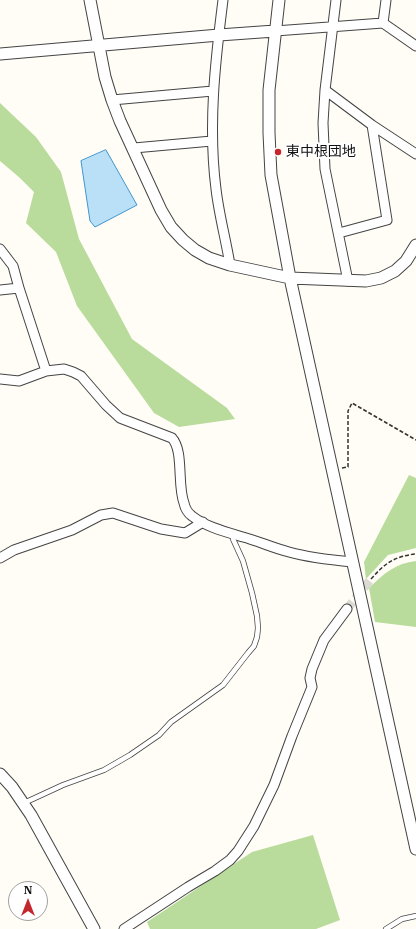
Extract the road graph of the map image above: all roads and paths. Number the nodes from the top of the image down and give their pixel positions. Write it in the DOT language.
graph roads {
  1 [pos="90,0"];
  2 [pos="223,0"];
  3 [pos="279,0"];
  4 [pos="336,0"];
  5 [pos="386,0"];
  6 [pos="383,23"];
  7 [pos="333,26"];
  8 [pos="275,31"];
  9 [pos="219,35"];
  10 [pos="100,46"];
  11 [pos="416,46"];
  12 [pos="0,54"];
  13 [pos="325,90"];
  14 [pos="213,91"];
  15 [pos="112,100"];
  16 [pos="372,125"];
  17 [pos="212,140"];
  18 [pos="134,148"];
  19 [pos="416,154"];
  20 [pos="339,233"];
  21 [pos="416,245"];
  22 [pos="0,249"];
  23 [pos="230,265"];
  24 [pos="290,278"];
  25 [pos="348,281"];
  26 [pos="19,288"];
  27 [pos="0,290"];
  28 [pos="46,372"];
  29 [pos="0,379"];
  30 [pos="416,440"];
  31 [pos="332,468"];
  32 [pos="203,522"];
  33 [pos="234,535"];
  34 [pos="416,554"];
  35 [pos="0,558"];
  36 [pos="352,562"];
  37 [pos="371,579"];
  38 [pos="347,609"];
  39 [pos="0,774"];
  40 [pos="24,804"];
  41 [pos="416,849"];
  42 [pos="416,916"];
  43 [pos="94,929"];
  44 [pos="124,929"];
  45 [pos="386,929"];
  1 -- 10 [label="street"];
  2 -- 9 [label="street"];
  3 -- 8 [label="street"];
  4 -- 7 [label="street"];
  5 -- 6 [label="street"];
  6 -- 7 [label="street"];
  6 -- 11 [label="street"];
  7 -- 8 [label="street"];
  7 -- 13 [label="street"];
  8 -- 9 [label="street"];
  8 -- 24 [label="street"];
  9 -- 10 [label="street"];
  9 -- 14 [label="street"];
  10 -- 12 [label="street"];
  10 -- 15 [label="street"];
  13 -- 16 [label="street"];
  13 -- 20 [label="street"];
  14 -- 15 [label="street"];
  14 -- 17 [label="street"];
  15 -- 18 [label="street"];
  16 -- 19 [label="street"];
  16 -- 20 [label="street"];
  17 -- 18 [label="street"];
  17 -- 23 [label="street"];
  18 -- 23 [label="street"];
  20 -- 25 [label="street"];
  21 -- 25 [label="street"];
  22 -- 26 [label="street"];
  23 -- 24 [label="street"];
  24 -- 25 [label="street"];
  24 -- 31 [label="street"];
  26 -- 27 [label="street"];
  26 -- 28 [label="street"];
  28 -- 29 [label="street"];
  28 -- 32 [label="street"];
  30 -- 31 [label="path"];
  31 -- 36 [label="street"];
  32 -- 33 [label="street"];
  32 -- 35 [label="street"];
  33 -- 36 [label="street"];
  33 -- 40 [label="lane"];
  34 -- 37 [label="path"];
  36 -- 41 [label="street"];
  38 -- 44 [label="street"];
  39 -- 40 [label="street"];
  40 -- 43 [label="street"];
  42 -- 45 [label="lane"];
}
